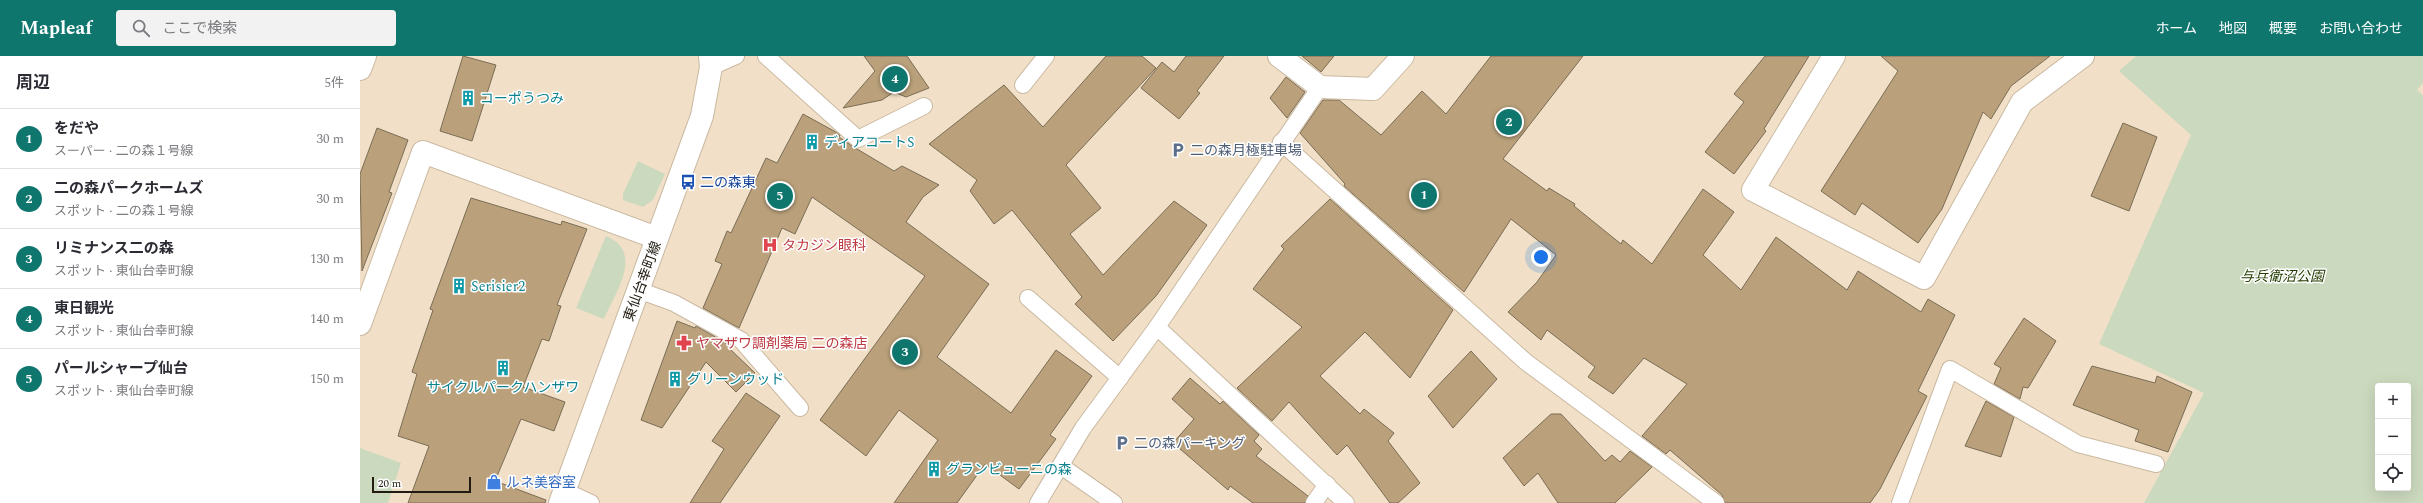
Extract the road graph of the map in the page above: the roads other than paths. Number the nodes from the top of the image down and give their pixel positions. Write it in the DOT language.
graph roads {
  1 [pos="365,56"];
  2 [pos="736,56"];
  3 [pos="766,56"];
  4 [pos="1046,56"];
  5 [pos="1279,56"];
  6 [pos="1403,56"];
  7 [pos="1834,56"];
  8 [pos="2083,56"];
  9 [pos="710,62"];
  10 [pos="360,69"];
  11 [pos="1023,85"];
  12 [pos="1320,87"];
  13 [pos="924,106"];
  14 [pos="1281,142"];
  15 [pos="657,238"];
  16 [pos="638,290"];
  17 [pos="1028,298"];
  18 [pos="360,324"];
  19 [pos="1157,327"];
  20 [pos="1120,378"];
  21 [pos="800,408"];
  22 [pos="2156,464"];
  23 [pos="1061,466"];
  24 [pos="1327,484"];
  25 [pos="563,497"];
  26 [pos="591,503"];
  27 [pos="1038,503"];
  28 [pos="1114,503"];
  29 [pos="1314,503"];
  30 [pos="1346,503"];
  31 [pos="1716,503"];
  32 [pos="1900,503"];
  1 -- 10 [label="street"];
  2 -- 9 [label="lane"];
  3 -- 13 [label="lane"];
  4 -- 11 [label="lane"];
  5 -- 12 [label="street"];
  6 -- 12 [label="street"];
  7 -- 8 [label="street"];
  9 -- 15 [label="street, 東仙台幸町線"];
  12 -- 14 [label="lane"];
  14 -- 19 [label="lane"];
  14 -- 31 [label="lane"];
  15 -- 16 [label="street, 東仙台幸町線"];
  15 -- 18 [label="street"];
  16 -- 21 [label="lane"];
  16 -- 25 [label="street, 東仙台幸町線"];
  17 -- 20 [label="lane"];
  19 -- 20 [label="lane"];
  19 -- 24 [label="lane"];
  20 -- 23 [label="lane"];
  22 -- 32 [label="lane"];
  23 -- 27 [label="lane"];
  23 -- 28 [label="lane"];
  24 -- 29 [label="lane"];
  24 -- 30 [label="lane"];
  25 -- 26 [label="lane"];
}
